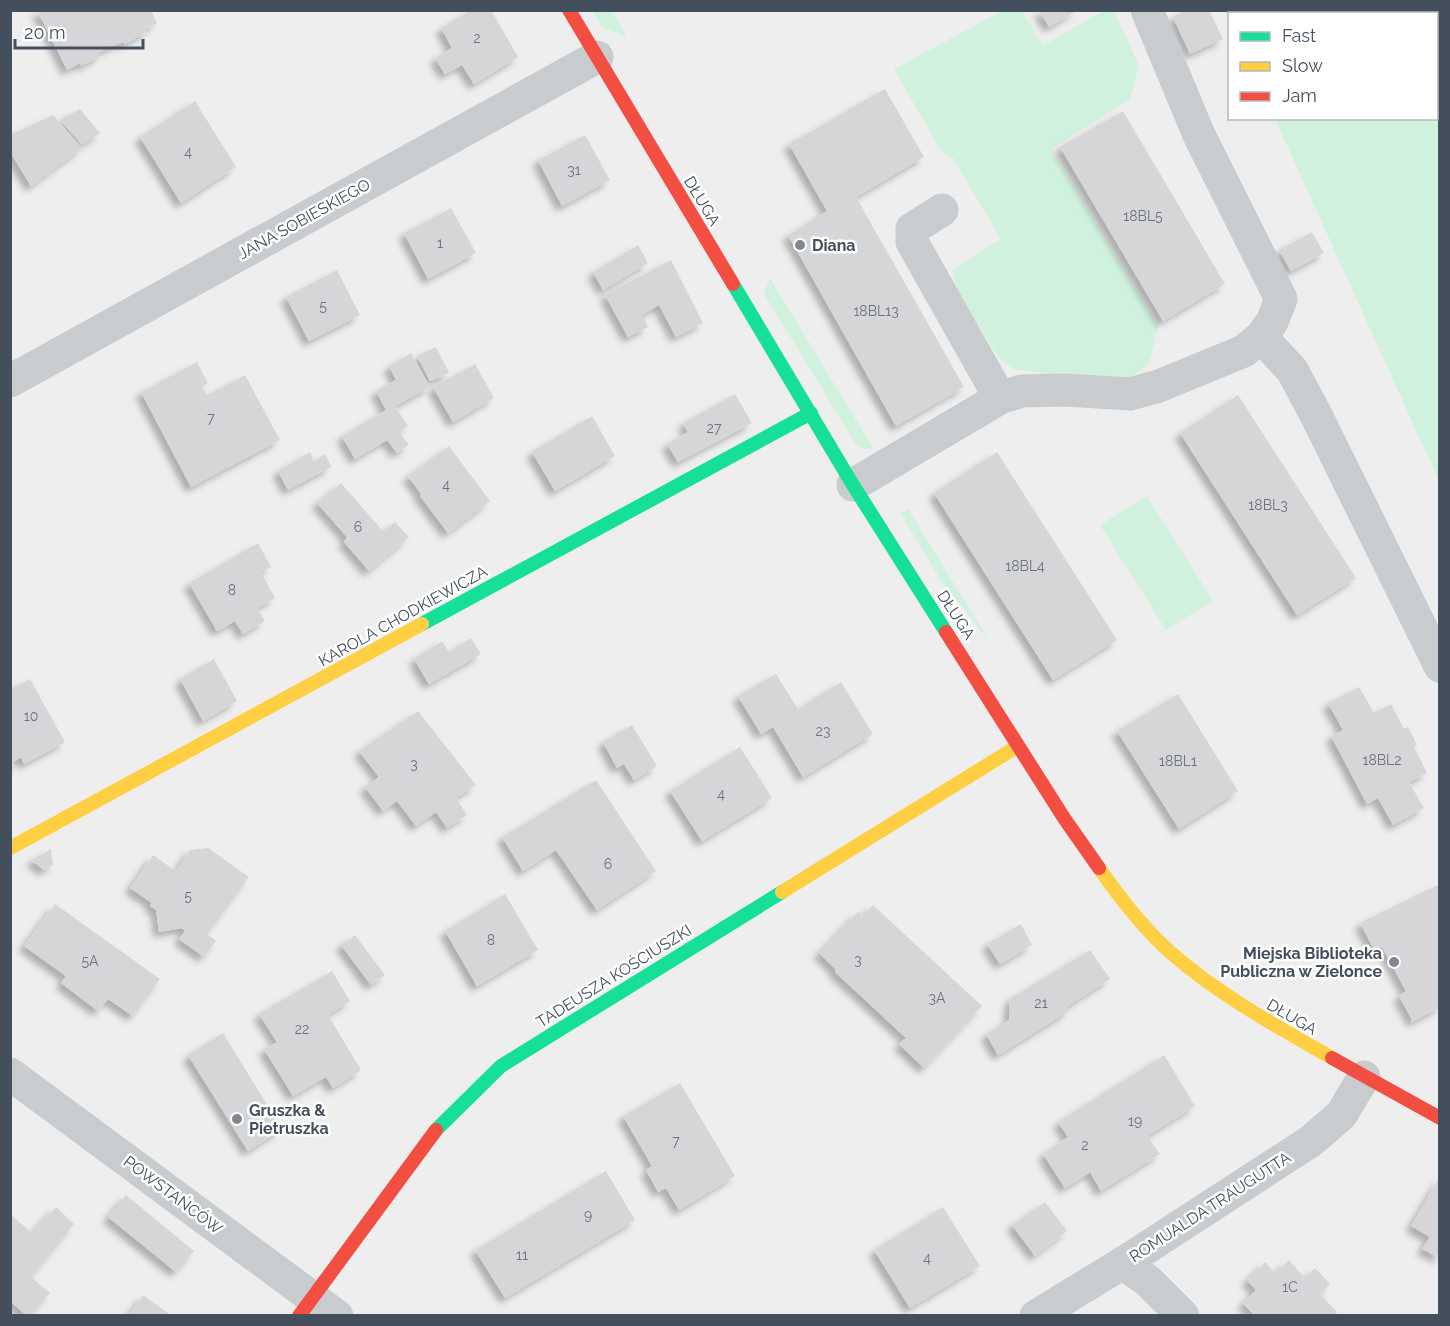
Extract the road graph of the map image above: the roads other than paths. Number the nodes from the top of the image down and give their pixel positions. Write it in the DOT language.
graph roads {
  1 [pos="569,10"];
  2 [pos="1147,10"];
  3 [pos="597,57"];
  4 [pos="942,210"];
  5 [pos="1261,337"];
  6 [pos="10,381"];
  7 [pos="1000,398"];
  8 [pos="811,413"];
  9 [pos="853,485"];
  10 [pos="1440,666"];
  11 [pos="1018,746"];
  12 [pos="10,848"];
  13 [pos="10,1074"];
  14 [pos="1364,1077"];
  15 [pos="1440,1118"];
  16 [pos="1123,1263"];
  17 [pos="316,1309"];
  18 [pos="1036,1316"];
  19 [pos="1183,1316"];
  1 -- 3 [label="street, DŁUGA"];
  2 -- 5 [label="street"];
  3 -- 6 [label="street, JANA SOBIESKIEGO"];
  3 -- 8 [label="street, DŁUGA"];
  4 -- 7 [label="street"];
  5 -- 7 [label="street"];
  5 -- 10 [label="street"];
  7 -- 9 [label="street"];
  8 -- 9 [label="street, DŁUGA"];
  8 -- 12 [label="street, KAROLA CHODKIEWICZA"];
  9 -- 11 [label="street, DŁUGA"];
  11 -- 14 [label="street, DŁUGA"];
  11 -- 17 [label="street, TADEUSZA KOŚCIUSZKI"];
  13 -- 17 [label="street, POWSTAŃCÓW"];
  14 -- 15 [label="street, DŁUGA"];
  14 -- 16 [label="street, ROMUALDA TRAUGUTTA"];
  16 -- 18 [label="street, ROMUALDA TRAUGUTTA"];
  16 -- 19 [label="street"];
}
